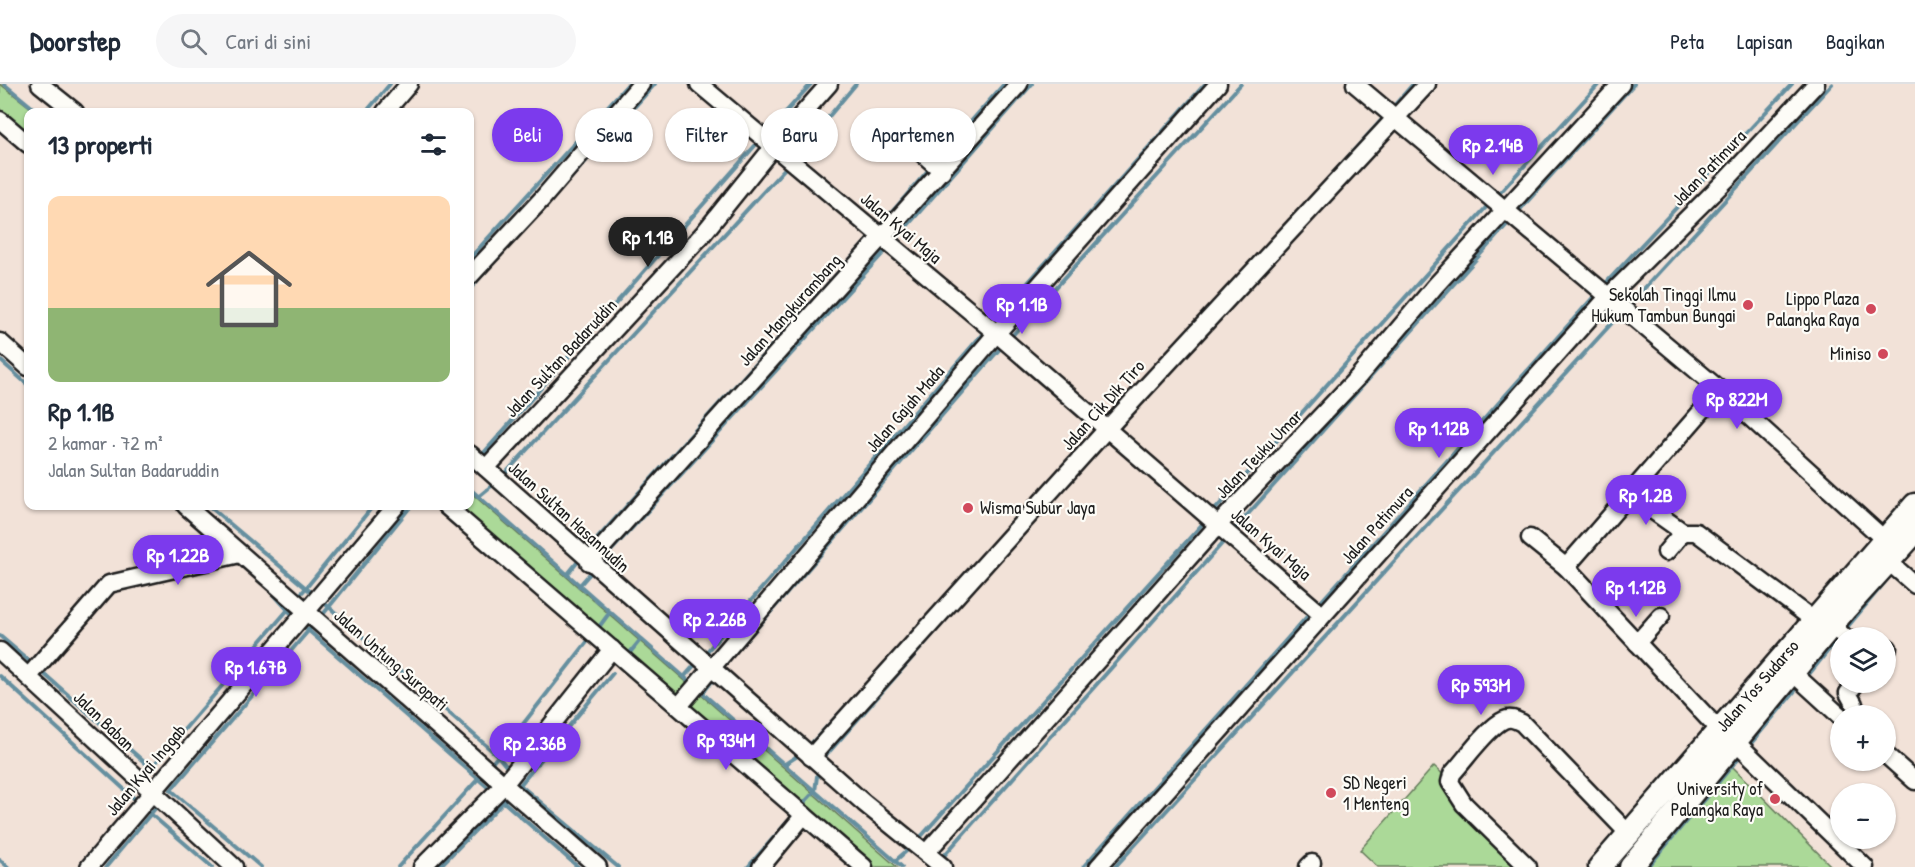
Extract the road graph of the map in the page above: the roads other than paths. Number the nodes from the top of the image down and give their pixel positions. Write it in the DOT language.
graph roads {
  1 [pos="40,84"];
  2 [pos="410,84"];
  3 [pos="641,84"];
  4 [pos="699,84"];
  5 [pos="829,84"];
  6 [pos="1018,84"];
  7 [pos="1218,84"];
  8 [pos="1355,84"];
  9 [pos="1427,84"];
  10 [pos="1622,84"];
  11 [pos="1816,84"];
  12 [pos="70,108"];
  13 [pos="389,108"];
  14 [pos="808,108"];
  15 [pos="1394,117"];
  16 [pos="0,120"];
  17 [pos="761,137"];
  18 [pos="24,141"];
  19 [pos="761,162"];
  20 [pos="791,162"];
  21 [pos="932,162"];
  22 [pos="942,171"];
  23 [pos="1507,210"];
  24 [pos="882,237"];
  25 [pos="474,272"];
  26 [pos="1609,296"];
  27 [pos="996,334"];
  28 [pos="0,342"];
  29 [pos="24,363"];
  30 [pos="1720,390"];
  31 [pos="1106,430"];
  32 [pos="474,458"];
  33 [pos="486,468"];
  34 [pos="1628,493"];
  35 [pos="1915,506"];
  36 [pos="190,510"];
  37 [pos="393,510"];
  38 [pos="451,510"];
  39 [pos="1219,524"];
  40 [pos="1683,532"];
  41 [pos="1915,532"];
  42 [pos="1530,538"];
  43 [pos="1666,552"];
  44 [pos="240,554"];
  45 [pos="1892,560"];
  46 [pos="589,562"];
  47 [pos="1566,567"];
  48 [pos="1915,585"];
  49 [pos="307,613"];
  50 [pos="1322,615"];
  51 [pos="1661,616"];
  52 [pos="1830,627"];
  53 [pos="1832,627"];
  54 [pos="1830,629"];
  55 [pos="1830,629"];
  56 [pos="1637,642"];
  57 [pos="612,649"];
  58 [pos="0,651"];
  59 [pos="710,668"];
  60 [pos="1793,673"];
  61 [pos="29,676"];
  62 [pos="1848,693"];
  63 [pos="1854,704"];
  64 [pos="679,706"];
  65 [pos="1830,707"];
  66 [pos="1728,737"];
  67 [pos="812,757"];
  68 [pos="1896,764"];
  69 [pos="1915,781"];
  70 [pos="503,786"];
  71 [pos="152,793"];
  72 [pos="804,815"];
  73 [pos="1628,833"];
  74 [pos="927,853"];
  75 [pos="89,867"];
  76 [pos="234,867"];
  77 [pos="422,867"];
  78 [pos="598,867"];
  79 [pos="761,867"];
  80 [pos="864,867"];
  81 [pos="943,867"];
  82 [pos="1098,867"];
  83 [pos="1528,867"];
  84 [pos="1600,867"];
  85 [pos="1631,867"];
  86 [pos="1865,867"];
  1 -- 12 [label="street"];
  2 -- 13 [label="street"];
  3 -- 25 [label="street"];
  4 -- 17 [label="street, Jalan Kyai Maja"];
  5 -- 14 [label="street, Jalan Sultan Badaruddin"];
  6 -- 22 [label="street, Jalan Mangkurambang"];
  7 -- 27 [label="street, Jalan Gajah Mada"];
  8 -- 15 [label="street"];
  9 -- 15 [label="street, Jalan Cik Dik Tiro"];
  10 -- 23 [label="street, Jalan Teuku Umar"];
  11 -- 26 [label="street, Jalan Patimura"];
  15 -- 23 [label="street"];
  15 -- 31 [label="street, Jalan Cik Dik Tiro"];
  16 -- 18 [label="street"];
  19 -- 33 [label="street, Jalan Sultan Badaruddin"];
  20 -- 24 [label="street, Jalan Kyai Maja"];
  21 -- 22 [label="street"];
  22 -- 24 [label="street, Jalan Mangkurambang"];
  23 -- 26 [label="street"];
  23 -- 39 [label="street, Jalan Teuku Umar"];
  24 -- 27 [label="street, Jalan Kyai Maja"];
  24 -- 46 [label="street, Jalan Mangkurambang"];
  26 -- 30 [label="street"];
  26 -- 50 [label="street, Jalan Patimura"];
  27 -- 31 [label="street, Jalan Kyai Maja"];
  27 -- 59 [label="street, Jalan Gajah Mada"];
  28 -- 29 [label="street"];
  30 -- 34 [label="street"];
  30 -- 45 [label="street"];
  31 -- 39 [label="street, Jalan Kyai Maja"];
  31 -- 67 [label="street, Jalan Cik Dik Tiro"];
  32 -- 33 [label="street, Jalan Sultan Hasannudin"];
  33 -- 46 [label="street, Jalan Sultan Hasannudin"];
  34 -- 40 [label="street"];
  34 -- 47 [label="street"];
  35 -- 45 [label="main road, Jalan Yos Sudarso"];
  36 -- 44 [label="street, Jalan Untung Suropati"];
  37 -- 49 [label="street, Jalan Kyai Inggab"];
  38 -- 57 [label="street"];
  39 -- 50 [label="street, Jalan Kyai Maja"];
  39 -- 74 [label="street, Jalan Teuku Umar"];
  40 -- 43 [label="street"];
  40 -- 52 [label="street"];
  41 -- 45 [label="main road, Jalan Yos Sudarso"];
  42 -- 47 [label="street"];
  44 -- 49 [label="street, Jalan Untung Suropati"];
  44 -- 61 [label="street"];
  45 -- 48 [label="street"];
  45 -- 53 [label="main road, Jalan Yos Sudarso"];
  46 -- 59 [label="street, Jalan Sultan Hasannudin"];
  47 -- 56 [label="street"];
  49 -- 70 [label="street, Jalan Untung Suropati"];
  49 -- 71 [label="street, Jalan Kyai Inggab"];
  50 -- 82 [label="street, Jalan Patimura"];
  51 -- 56 [label="street"];
  54 -- 60 [label="main road, Jalan Yos Sudarso"];
  55 -- 66 [label="main road, Jalan Yos Sudarso"];
  56 -- 66 [label="street"];
  57 -- 64 [label="street"];
  57 -- 70 [label="street"];
  58 -- 61 [label="street, Jalan Baban"];
  59 -- 64 [label="street, Jalan Gajah Mada"];
  59 -- 67 [label="street, Jalan Sultan Hasannudin"];
  60 -- 65 [label="street"];
  60 -- 66 [label="main road, Jalan Yos Sudarso"];
  61 -- 71 [label="street, Jalan Baban"];
  62 -- 63 [label="street"];
  64 -- 72 [label="street"];
  66 -- 73 [label="main road, Jalan Yos Sudarso"];
  66 -- 85 [label="main road, Jalan Yos Sudarso"];
  66 -- 86 [label="street"];
  67 -- 74 [label="street, Jalan Sultan Hasannudin"];
  68 -- 69 [label="street"];
  70 -- 77 [label="street"];
  70 -- 78 [label="street, Jalan Untung Suropati"];
  71 -- 75 [label="street, Jalan Kyai Inggab"];
  71 -- 76 [label="street, Jalan Baban"];
  72 -- 79 [label="street"];
  72 -- 80 [label="street"];
  73 -- 83 [label="street"];
  73 -- 84 [label="main road, Jalan Yos Sudarso"];
  74 -- 81 [label="street, Jalan Sultan Hasannudin"];
}
